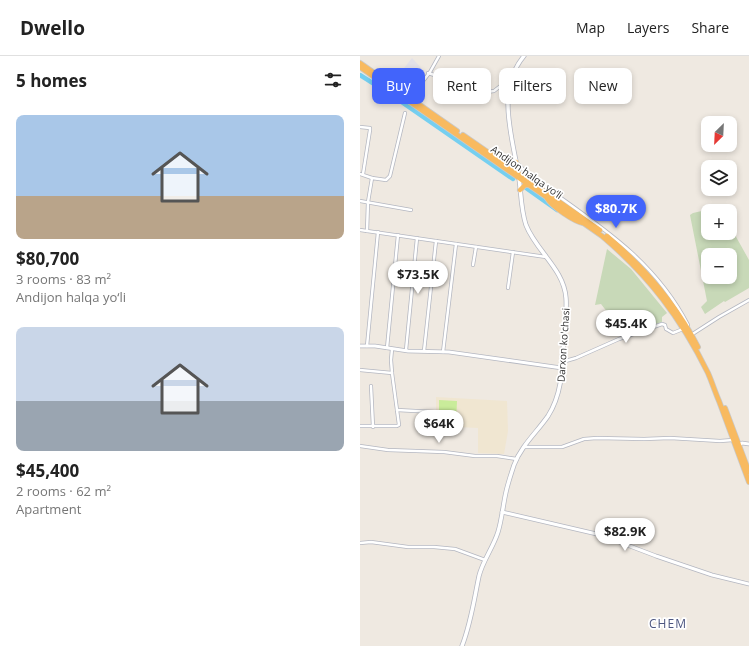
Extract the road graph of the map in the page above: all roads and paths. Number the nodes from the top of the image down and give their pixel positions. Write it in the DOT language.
graph roads {
  1 [pos="439,56"];
  2 [pos="524,56"];
  3 [pos="360,63"];
  4 [pos="360,67"];
  5 [pos="517,68"];
  6 [pos="372,71"];
  7 [pos="428,73"];
  8 [pos="425,77"];
  9 [pos="499,87"];
  10 [pos="419,104"];
  11 [pos="508,104"];
  12 [pos="405,113"];
  13 [pos="360,127"];
  14 [pos="516,162"];
  15 [pos="508,166"];
  16 [pos="362,174"];
  17 [pos="518,175"];
  18 [pos="372,178"];
  19 [pos="529,185"];
  20 [pos="520,190"];
  21 [pos="548,193"];
  22 [pos="360,201"];
  23 [pos="368,202"];
  24 [pos="411,210"];
  25 [pos="360,230"];
  26 [pos="367,231"];
  27 [pos="378,232"];
  28 [pos="398,235"];
  29 [pos="417,238"];
  30 [pos="436,241"];
  31 [pos="456,244"];
  32 [pos="476,247"];
  33 [pos="513,252"];
  34 [pos="546,257"];
  35 [pos="473,265"];
  36 [pos="508,288"];
  37 [pos="749,300"];
  38 [pos="686,328"];
  39 [pos="691,335"];
  40 [pos="360,346"];
  41 [pos="367,346"];
  42 [pos="387,348"];
  43 [pos="392,349"];
  44 [pos="406,350"];
  45 [pos="424,351"];
  46 [pos="443,352"];
  47 [pos="562,362"];
  48 [pos="562,368"];
  49 [pos="360,370"];
  50 [pos="392,373"];
  51 [pos="371,386"];
  52 [pos="397,410"];
  53 [pos="434,412"];
  54 [pos="360,426"];
  55 [pos="373,427"];
  56 [pos="733,440"];
  57 [pos="739,444"];
  58 [pos="749,444"];
  59 [pos="360,446"];
  60 [pos="524,447"];
  61 [pos="517,458"];
  62 [pos="749,472"];
  63 [pos="749,482"];
  64 [pos="502,512"];
  65 [pos="360,543"];
  66 [pos="484,560"];
  67 [pos="749,584"];
  68 [pos="462,646"];
  1 -- 7 [label="street"];
  2 -- 5 [label="main road, Darxon ko'chasi"];
  3 -- 6 [label="highway, Andijon halqa yo‘li"];
  4 -- 17 [label="highway, Andijon halqa yo‘li"];
  7 -- 8 [label="street"];
  7 -- 9 [label="street"];
  10 -- 15 [label="highway, Andijon halqa yo‘li"];
  11 -- 14 [label="main road, Darxon ko'chasi"];
  12 -- 18 [label="street"];
  13 -- 16 [label="street"];
  14 -- 15 [label="highway"];
  14 -- 17 [label="main road, Darxon ko'chasi"];
  14 -- 21 [label="street"];
  15 -- 17 [label="highway, Andijon halqa yo‘li"];
  16 -- 18 [label="street"];
  17 -- 19 [label="highway, Andijon halqa yo‘li"];
  17 -- 20 [label="main road, Darxon ko'chasi"];
  17 -- 21 [label="highway, Andijon halqa yo‘li"];
  18 -- 23 [label="street"];
  19 -- 20 [label="highway"];
  19 -- 21 [label="highway, Andijon halqa yo‘li"];
  20 -- 34 [label="main road, Darxon ko'chasi"];
  21 -- 38 [label="highway, Andijon halqa yo‘li"];
  21 -- 38 [label="highway, Andijon halqa yo‘li"];
  22 -- 23 [label="street"];
  23 -- 24 [label="street"];
  23 -- 26 [label="street"];
  25 -- 26 [label="street"];
  26 -- 27 [label="street"];
  27 -- 28 [label="street"];
  27 -- 41 [label="street"];
  28 -- 29 [label="street"];
  28 -- 42 [label="street"];
  29 -- 30 [label="street"];
  29 -- 44 [label="street"];
  30 -- 31 [label="street"];
  30 -- 45 [label="street"];
  31 -- 32 [label="street"];
  31 -- 46 [label="street"];
  32 -- 33 [label="street"];
  32 -- 35 [label="street"];
  33 -- 34 [label="street"];
  33 -- 36 [label="street"];
  34 -- 47 [label="main road, Darxon ko'chasi"];
  37 -- 39 [label="street"];
  38 -- 39 [label="highway, Andijon halqa yo‘li"];
  38 -- 47 [label="street"];
  38 -- 56 [label="highway, Andijon halqa yo‘li"];
  39 -- 57 [label="highway, Andijon halqa yo‘li"];
  40 -- 41 [label="street"];
  41 -- 42 [label="street"];
  42 -- 43 [label="street"];
  43 -- 44 [label="street"];
  43 -- 50 [label="street"];
  44 -- 45 [label="street"];
  45 -- 46 [label="street"];
  46 -- 48 [label="street"];
  47 -- 48 [label="main road, Darxon ko'chasi"];
  48 -- 60 [label="main road, Darxon ko'chasi"];
  49 -- 50 [label="street"];
  50 -- 52 [label="street"];
  51 -- 55 [label="street"];
  52 -- 53 [label="street"];
  52 -- 55 [label="street"];
  54 -- 55 [label="street"];
  56 -- 60 [label="street"];
  56 -- 63 [label="highway, Andijon halqa yo‘li"];
  57 -- 58 [label="street"];
  57 -- 62 [label="highway, Andijon halqa yo‘li"];
  59 -- 61 [label="street"];
  60 -- 61 [label="main road, Darxon ko'chasi"];
  61 -- 64 [label="main road, Darxon ko'chasi"];
  64 -- 66 [label="main road, Darxon ko'chasi"];
  64 -- 67 [label="street"];
  65 -- 66 [label="street"];
  66 -- 68 [label="main road, Darxon ko'chasi"];
}
